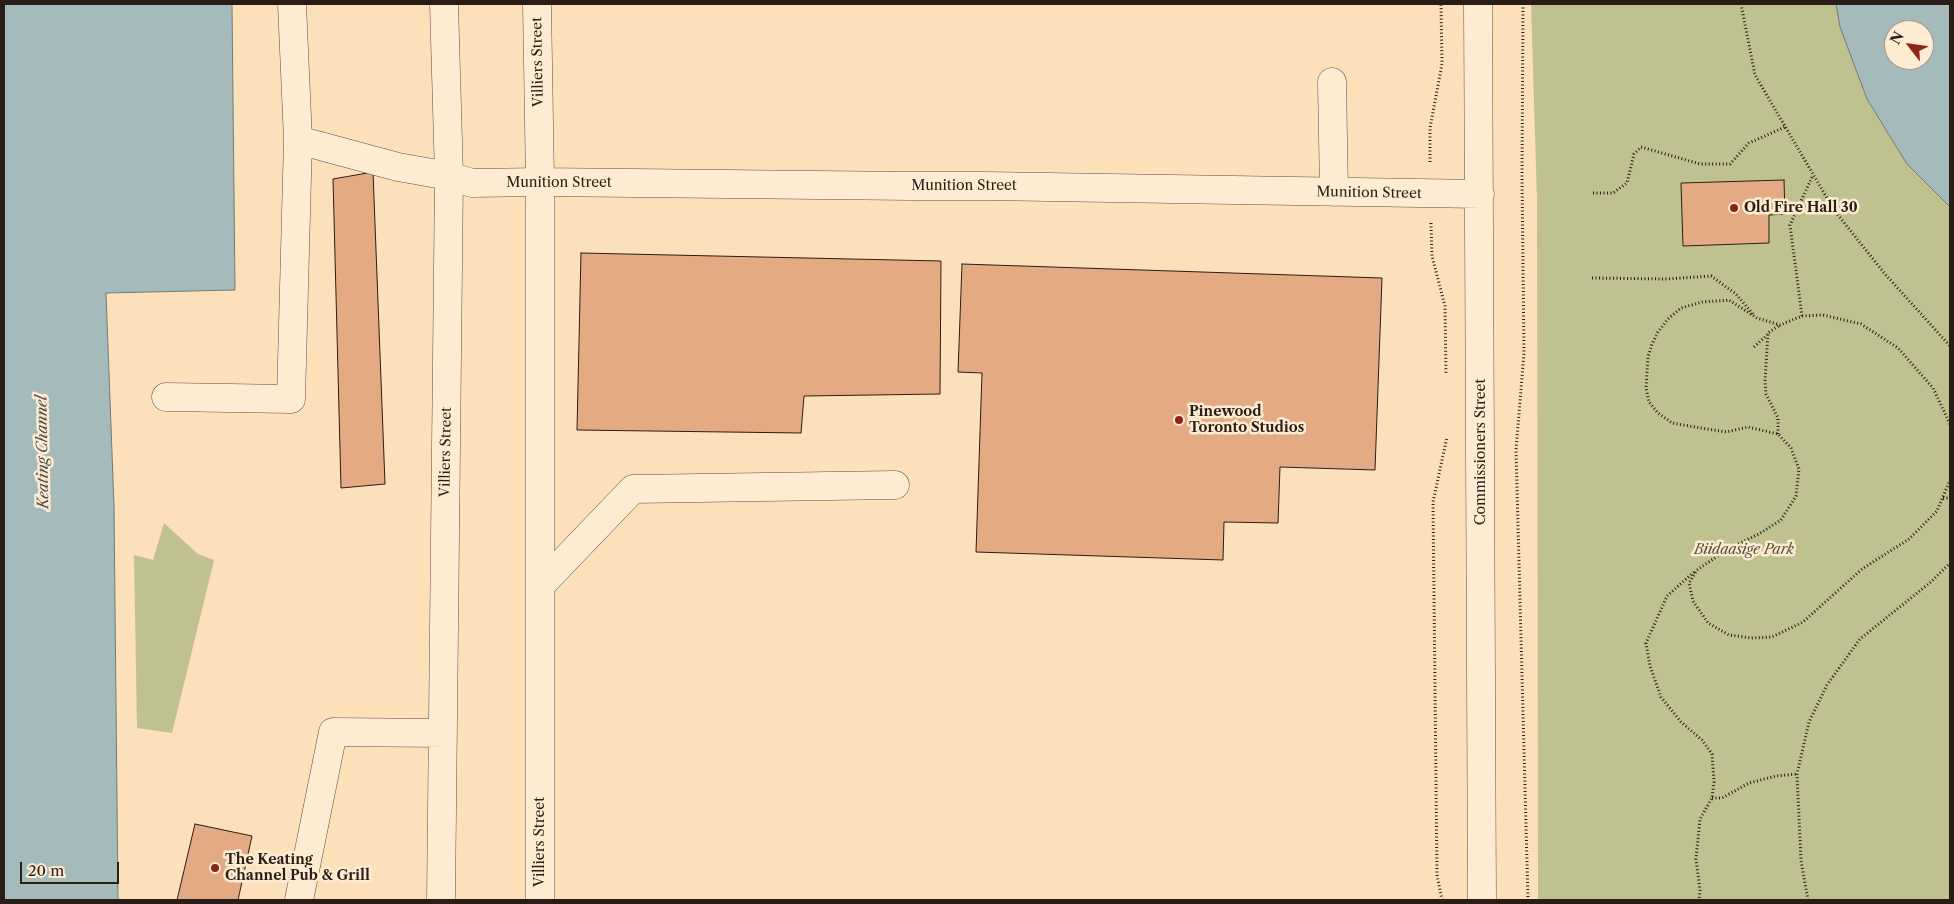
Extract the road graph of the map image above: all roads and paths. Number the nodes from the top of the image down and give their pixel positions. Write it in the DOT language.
graph roads {
  1 [pos="292,4"];
  2 [pos="444,4"];
  3 [pos="537,4"];
  4 [pos="1441,4"];
  5 [pos="1478,4"];
  6 [pos="1523,4"];
  7 [pos="1741,4"];
  8 [pos="1332,82"];
  9 [pos="1785,127"];
  10 [pos="298,140"];
  11 [pos="1813,175"];
  12 [pos="449,176"];
  13 [pos="540,182"];
  14 [pos="1334,192"];
  15 [pos="1431,193"];
  16 [pos="1593,193"];
  17 [pos="1480,194"];
  18 [pos="1592,278"];
  19 [pos="1802,316"];
  20 [pos="1756,318"];
  21 [pos="1780,325"];
  22 [pos="1768,333"];
  23 [pos="1950,346"];
  24 [pos="1754,347"];
  25 [pos="1446,384"];
  26 [pos="166,397"];
  27 [pos="1950,424"];
  28 [pos="1448,432"];
  29 [pos="1778,434"];
  30 [pos="1950,480"];
  31 [pos="895,485"];
  32 [pos="1943,498"];
  33 [pos="1950,498"];
  34 [pos="1950,563"];
  35 [pos="1697,570"];
  36 [pos="540,586"];
  37 [pos="443,733"];
  38 [pos="1797,774"];
  39 [pos="1712,798"];
  40 [pos="298,900"];
  41 [pos="441,900"];
  42 [pos="540,900"];
  43 [pos="1442,900"];
  44 [pos="1482,900"];
  45 [pos="1528,900"];
  46 [pos="1698,900"];
  47 [pos="1808,900"];
  1 -- 10 [label="street"];
  2 -- 12 [label="street, Villiers Street"];
  3 -- 13 [label="street, Villiers Street"];
  4 -- 15 [label="path"];
  5 -- 17 [label="street, Commissioners Street"];
  6 -- 45 [label="path"];
  7 -- 9 [label="path"];
  8 -- 14 [label="street"];
  9 -- 11 [label="path"];
  9 -- 16 [label="path"];
  10 -- 12 [label="street, Munition Street"];
  10 -- 26 [label="street"];
  11 -- 19 [label="path"];
  11 -- 23 [label="path"];
  12 -- 13 [label="street, Munition Street"];
  12 -- 37 [label="street, Villiers Street"];
  13 -- 14 [label="street, Munition Street"];
  13 -- 36 [label="street, Villiers Street"];
  14 -- 15 [label="street, Munition Street"];
  15 -- 17 [label="street, Munition Street"];
  15 -- 25 [label="path"];
  17 -- 44 [label="street, Commissioners Street"];
  18 -- 20 [label="path"];
  19 -- 21 [label="path"];
  19 -- 27 [label="path"];
  20 -- 21 [label="path"];
  20 -- 29 [label="path"];
  21 -- 22 [label="path"];
  22 -- 24 [label="path"];
  22 -- 29 [label="path"];
  28 -- 43 [label="path"];
  29 -- 35 [label="path"];
  30 -- 32 [label="path"];
  31 -- 36 [label="street"];
  32 -- 33 [label="path"];
  32 -- 35 [label="path"];
  34 -- 38 [label="path"];
  35 -- 39 [label="path"];
  36 -- 42 [label="street, Villiers Street"];
  37 -- 40 [label="street"];
  37 -- 41 [label="street, Villiers Street"];
  38 -- 39 [label="path"];
  38 -- 47 [label="path"];
  39 -- 46 [label="path"];
}
